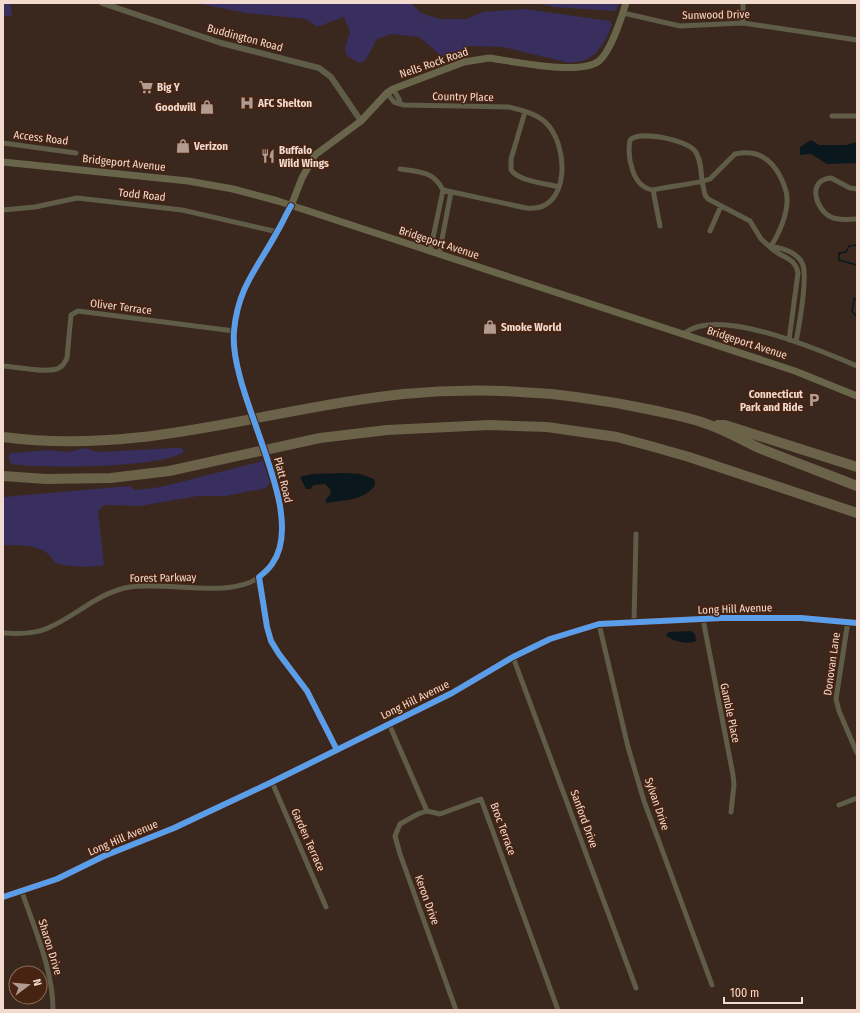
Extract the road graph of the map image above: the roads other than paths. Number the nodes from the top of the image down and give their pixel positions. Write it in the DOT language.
graph roads {
  1 [pos="102,3"];
  2 [pos="626,3"];
  3 [pos="743,3"];
  4 [pos="622,13"];
  5 [pos="743,23"];
  6 [pos="857,40"];
  7 [pos="390,91"];
  8 [pos="525,112"];
  9 [pos="832,116"];
  10 [pos="857,116"];
  11 [pos="361,121"];
  12 [pos="3,143"];
  13 [pos="76,153"];
  14 [pos="3,162"];
  15 [pos="400,168"];
  16 [pos="702,181"];
  17 [pos="559,187"];
  18 [pos="857,189"];
  19 [pos="443,190"];
  20 [pos="653,190"];
  21 [pos="451,192"];
  22 [pos="291,206"];
  23 [pos="721,206"];
  24 [pos="3,210"];
  25 [pos="857,219"];
  26 [pos="660,226"];
  27 [pos="710,231"];
  28 [pos="278,232"];
  29 [pos="770,247"];
  30 [pos="430,252"];
  31 [pos="439,254"];
  32 [pos="798,272"];
  33 [pos="804,273"];
  34 [pos="234,331"];
  35 [pos="684,334"];
  36 [pos="789,340"];
  37 [pos="796,342"];
  38 [pos="3,366"];
  39 [pos="857,366"];
  40 [pos="857,396"];
  41 [pos="708,424"];
  42 [pos="3,437"];
  43 [pos="857,467"];
  44 [pos="3,476"];
  45 [pos="857,486"];
  46 [pos="857,513"];
  47 [pos="636,534"];
  48 [pos="259,577"];
  49 [pos="703,619"];
  50 [pos="848,621"];
  51 [pos="634,622"];
  52 [pos="857,623"];
  53 [pos="599,624"];
  54 [pos="3,633"];
  55 [pos="513,657"];
  56 [pos="389,724"];
  57 [pos="337,750"];
  58 [pos="857,753"];
  59 [pos="272,782"];
  60 [pos="857,798"];
  61 [pos="839,805"];
  62 [pos="427,811"];
  63 [pos="731,812"];
  64 [pos="22,892"];
  65 [pos="3,897"];
  66 [pos="326,906"];
  67 [pos="712,985"];
  68 [pos="636,988"];
  69 [pos="53,1010"];
  70 [pos="456,1010"];
  71 [pos="558,1010"];
  1 -- 11 [label="street, Buddington Road"];
  2 -- 4 [label="main road, Nells Rock Road"];
  3 -- 5 [label="street"];
  4 -- 5 [label="street, Sunwood Drive"];
  4 -- 7 [label="main road, Nells Rock Road"];
  5 -- 6 [label="street, Sunwood Drive"];
  7 -- 8 [label="street, Country Place"];
  7 -- 11 [label="main road, Nells Rock Road"];
  8 -- 17 [label="street, Country Place"];
  8 -- 17 [label="street"];
  9 -- 10 [label="street"];
  11 -- 22 [label="main road, Nells Rock Road"];
  12 -- 13 [label="street, Access Road"];
  14 -- 22 [label="main road, Bridgeport Avenue"];
  15 -- 19 [label="street"];
  16 -- 20 [label="street"];
  16 -- 20 [label="street"];
  16 -- 23 [label="street"];
  16 -- 29 [label="street"];
  17 -- 21 [label="street, Country Place"];
  18 -- 25 [label="street"];
  19 -- 21 [label="street, Country Place"];
  19 -- 30 [label="street"];
  20 -- 26 [label="street"];
  21 -- 31 [label="street"];
  22 -- 28 [label="street, Platt Road"];
  22 -- 30 [label="main road, Bridgeport Avenue"];
  23 -- 27 [label="street"];
  23 -- 29 [label="street"];
  24 -- 28 [label="street, Todd Road"];
  28 -- 34 [label="street, Platt Road"];
  29 -- 32 [label="street"];
  29 -- 33 [label="street"];
  30 -- 31 [label="main road, Bridgeport Avenue"];
  31 -- 35 [label="main road, Bridgeport Avenue"];
  32 -- 33 [label="street"];
  32 -- 36 [label="street"];
  33 -- 37 [label="street"];
  34 -- 38 [label="street, Oliver Terrace"];
  34 -- 48 [label="street, Platt Road, bridge"];
  35 -- 36 [label="street"];
  35 -- 40 [label="main road, Bridgeport Avenue"];
  36 -- 37 [label="street"];
  37 -- 39 [label="street"];
  41 -- 42 [label="highway"];
  41 -- 43 [label="highway"];
  41 -- 45 [label="highway"];
  44 -- 46 [label="highway"];
  47 -- 51 [label="street"];
  48 -- 54 [label="street, Forest Parkway"];
  48 -- 57 [label="street"];
  49 -- 50 [label="street, Long Hill Avenue"];
  49 -- 51 [label="street, Long Hill Avenue"];
  49 -- 63 [label="street, Gamble Place"];
  50 -- 52 [label="street, Long Hill Avenue"];
  50 -- 58 [label="street, Donovan Lane"];
  51 -- 53 [label="street, Long Hill Avenue"];
  53 -- 55 [label="street, Long Hill Avenue"];
  53 -- 67 [label="street, Sylvan Drive"];
  55 -- 56 [label="street, Long Hill Avenue"];
  55 -- 68 [label="street, Sanford Drive"];
  56 -- 57 [label="street, Long Hill Avenue"];
  56 -- 62 [label="street"];
  57 -- 59 [label="street, Long Hill Avenue"];
  59 -- 64 [label="street, Long Hill Avenue"];
  59 -- 66 [label="street, Garden Terrace"];
  60 -- 61 [label="street"];
  62 -- 70 [label="street, Keron Drive"];
  62 -- 71 [label="street, Broc Terrace"];
  64 -- 65 [label="street, Long Hill Avenue"];
  64 -- 69 [label="street, Sharon Drive"];
}
